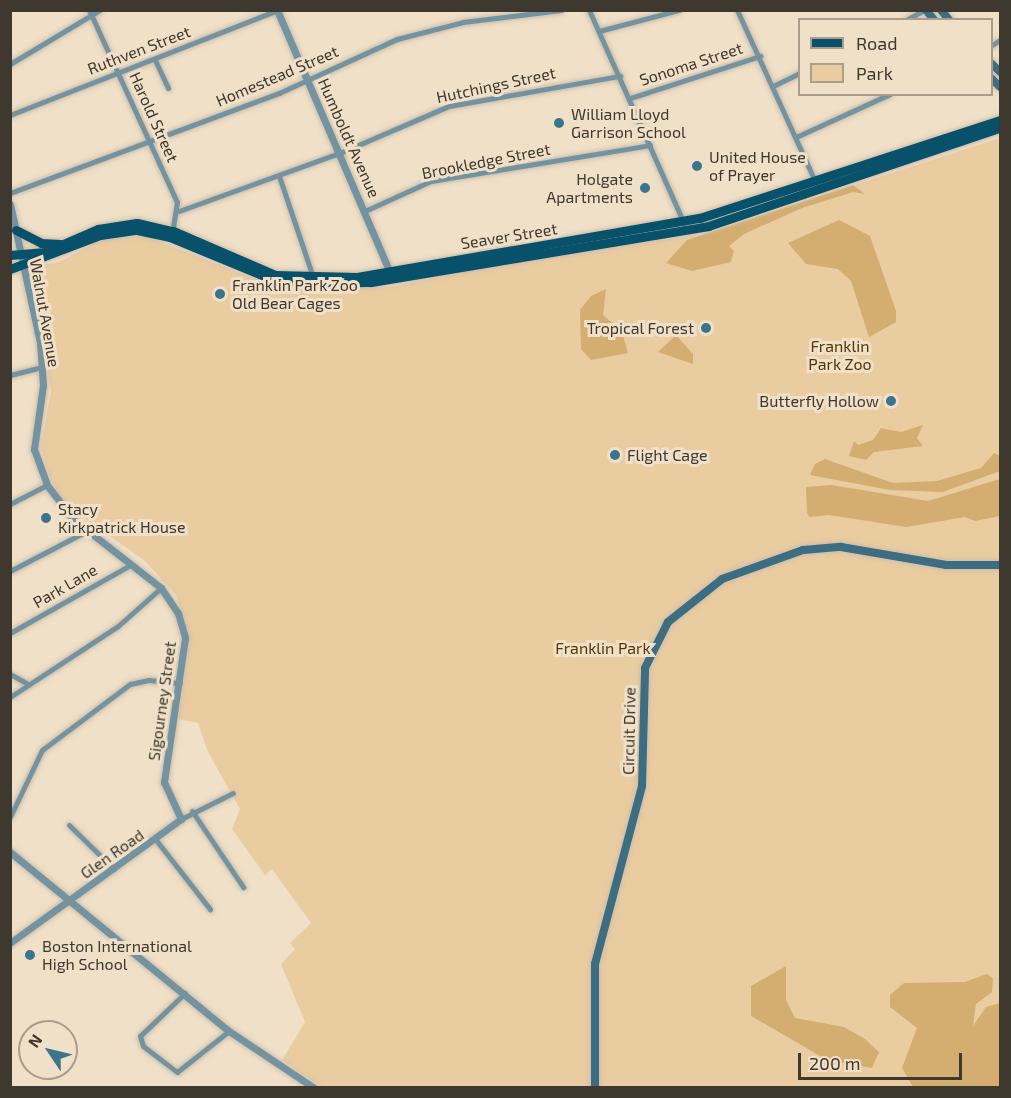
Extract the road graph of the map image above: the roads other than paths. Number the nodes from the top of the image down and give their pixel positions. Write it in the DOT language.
graph roads {
  1 [pos="100,10"];
  2 [pos="561,10"];
  3 [pos="589,10"];
  4 [pos="679,10"];
  5 [pos="737,10"];
  6 [pos="925,10"];
  7 [pos="277,11"];
  8 [pos="90,13"];
  9 [pos="516,13"];
  10 [pos="910,18"];
  11 [pos="599,31"];
  12 [pos="760,56"];
  13 [pos="155,60"];
  14 [pos="10,64"];
  15 [pos="118,73"];
  16 [pos="798,74"];
  17 [pos="620,76"];
  18 [pos="309,81"];
  19 [pos="775,85"];
  20 [pos="168,88"];
  21 [pos="886,96"];
  22 [pos="630,98"];
  23 [pos="10,115"];
  24 [pos="1000,120"];
  25 [pos="1000,130"];
  26 [pos="796,136"];
  27 [pos="149,141"];
  28 [pos="650,145"];
  29 [pos="342,152"];
  30 [pos="279,177"];
  31 [pos="815,182"];
  32 [pos="10,193"];
  33 [pos="10,204"];
  34 [pos="367,210"];
  35 [pos="179,211"];
  36 [pos="685,226"];
  37 [pos="16,230"];
  38 [pos="171,234"];
  39 [pos="68,243"];
  40 [pos="10,255"];
  41 [pos="23,259"];
  42 [pos="10,269"];
  43 [pos="391,275"];
  44 [pos="313,283"];
  45 [pos="42,367"];
  46 [pos="10,375"];
  47 [pos="47,485"];
  48 [pos="10,504"];
  49 [pos="87,531"];
  50 [pos="133,563"];
  51 [pos="1000,565"];
  52 [pos="10,571"];
  53 [pos="161,588"];
  54 [pos="10,633"];
  55 [pos="10,674"];
  56 [pos="180,683"];
  57 [pos="28,684"];
  58 [pos="10,697"];
  59 [pos="232,793"];
  60 [pos="192,811"];
  61 [pos="10,817"];
  62 [pos="182,819"];
  63 [pos="69,825"];
  64 [pos="156,840"];
  65 [pos="12,856"];
  66 [pos="115,870"];
  67 [pos="243,887"];
  68 [pos="72,899"];
  69 [pos="210,909"];
  70 [pos="10,943"];
  71 [pos="186,993"];
  72 [pos="229,1031"];
  73 [pos="314,1088"];
  74 [pos="595,1088"];
  1 -- 8 [label="street"];
  2 -- 9 [label="street, Homestead Street"];
  3 -- 11 [label="street"];
  4 -- 11 [label="street"];
  5 -- 12 [label="street"];
  6 -- 10 [label="street"];
  7 -- 13 [label="street, Ruthven Street"];
  7 -- 18 [label="street, Humboldt Avenue"];
  8 -- 14 [label="street"];
  8 -- 15 [label="street, Harold Street"];
  9 -- 18 [label="street, Homestead Street"];
  11 -- 17 [label="street"];
  12 -- 19 [label="street"];
  12 -- 22 [label="street, Sonoma Street"];
  13 -- 15 [label="street, Ruthven Street"];
  13 -- 20 [label="street"];
  15 -- 23 [label="street, Ruthven Street"];
  15 -- 27 [label="street, Harold Street"];
  16 -- 19 [label="street"];
  17 -- 22 [label="street"];
  17 -- 29 [label="street, Hutchings Street"];
  18 -- 27 [label="street, Homestead Street"];
  18 -- 29 [label="street, Humboldt Avenue"];
  19 -- 26 [label="street"];
  21 -- 26 [label="street"];
  22 -- 28 [label="street"];
  24 -- 31 [label="main road, Seaver Street"];
  25 -- 31 [label="main road, Seaver Street"];
  26 -- 31 [label="street"];
  27 -- 32 [label="street, Homestead Street"];
  27 -- 35 [label="street, Harold Street"];
  28 -- 34 [label="street, Brookledge Street"];
  28 -- 36 [label="street"];
  29 -- 30 [label="street, Hutchings Street"];
  29 -- 34 [label="street, Humboldt Avenue"];
  30 -- 35 [label="street, Hutchings Street"];
  30 -- 44 [label="street"];
  31 -- 36 [label="main road, Seaver Street"];
  33 -- 37 [label="street, Walnut Avenue"];
  34 -- 43 [label="street, Humboldt Avenue"];
  35 -- 38 [label="street"];
  36 -- 43 [label="main road, Seaver Street"];
  37 -- 39 [label="main road"];
  37 -- 41 [label="street, Walnut Avenue"];
  38 -- 39 [label="main road, Seaver Street"];
  38 -- 41 [label="main road, Seaver Street"];
  38 -- 44 [label="main road, Seaver Street"];
  39 -- 41 [label="main road, Seaver Street"];
  40 -- 41 [label="main road"];
  41 -- 42 [label="main road"];
  41 -- 45 [label="street, Walnut Avenue"];
  43 -- 44 [label="main road, Seaver Street"];
  45 -- 46 [label="street"];
  45 -- 47 [label="street, Walnut Avenue"];
  47 -- 48 [label="street"];
  47 -- 49 [label="street, Walnut Avenue"];
  49 -- 50 [label="street, Walnut Avenue"];
  49 -- 52 [label="street"];
  50 -- 53 [label="street, Walnut Avenue"];
  50 -- 54 [label="street, Park Lane"];
  51 -- 74 [label="main road, Circuit Drive"];
  53 -- 56 [label="street, Sigourney Street"];
  53 -- 57 [label="street"];
  55 -- 57 [label="street"];
  56 -- 61 [label="street"];
  56 -- 62 [label="street, Sigourney Street"];
  57 -- 58 [label="street"];
  59 -- 60 [label="street, Glen Road"];
  60 -- 62 [label="street, Glen Road"];
  60 -- 67 [label="street"];
  62 -- 64 [label="street, Glen Road"];
  63 -- 66 [label="street"];
  64 -- 66 [label="street, Glen Road"];
  64 -- 69 [label="street"];
  65 -- 68 [label="street"];
  66 -- 68 [label="street, Glen Road"];
  68 -- 70 [label="street, Glen Road"];
  68 -- 71 [label="street"];
  71 -- 72 [label="street"];
  71 -- 72 [label="street"];
  72 -- 73 [label="street"];
}
